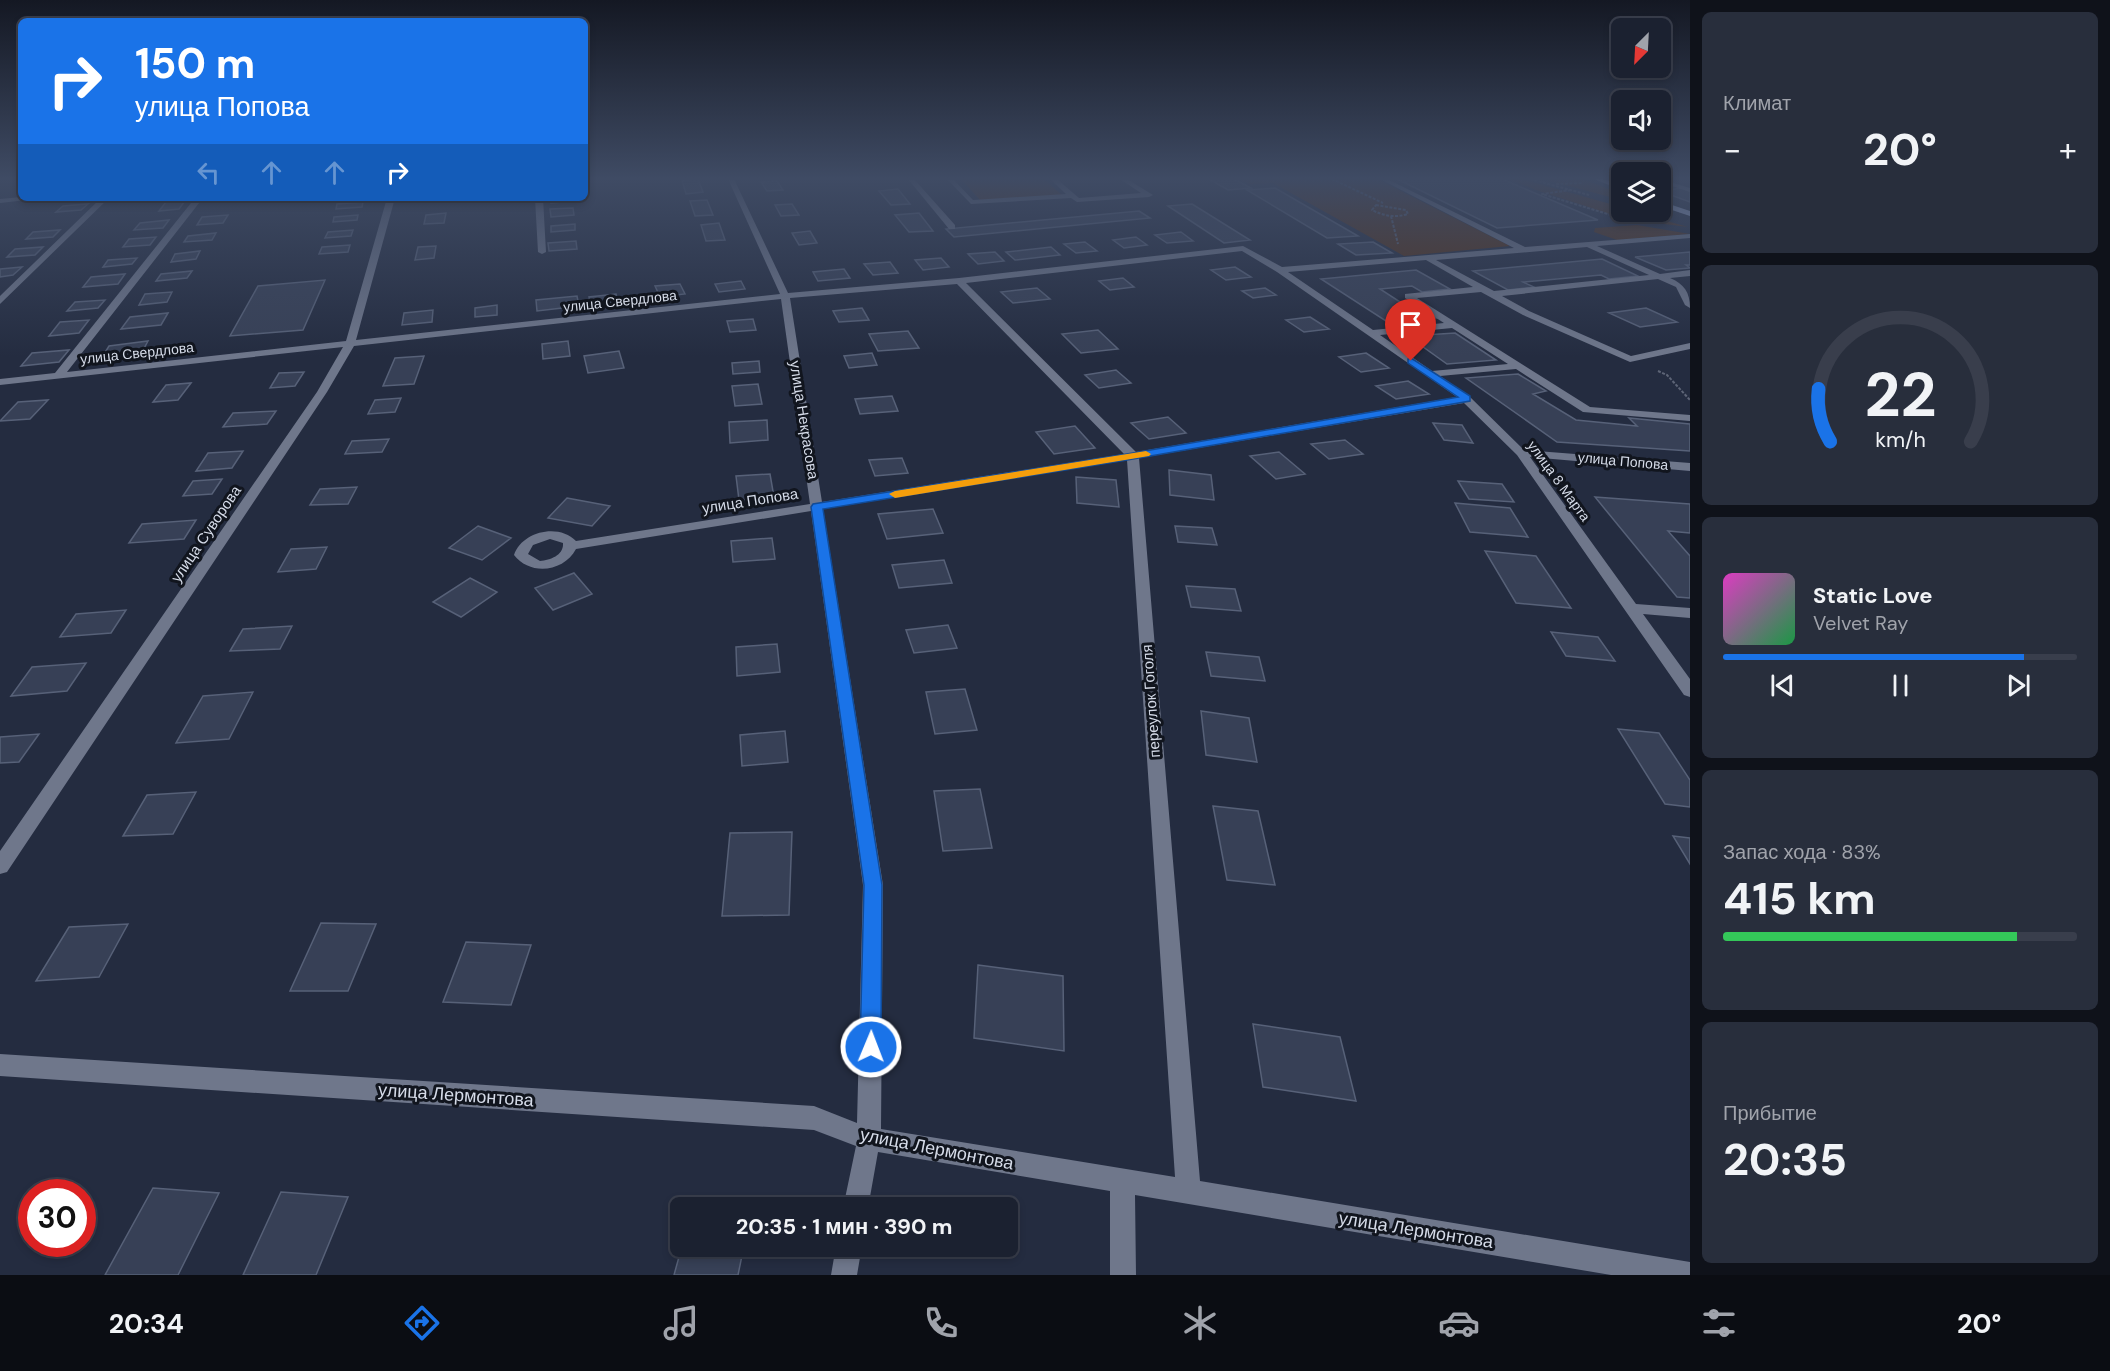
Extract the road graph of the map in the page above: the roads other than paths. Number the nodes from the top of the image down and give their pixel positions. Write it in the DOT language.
graph roads {
  1 [pos="64,238"];
  2 [pos="167,238"];
  3 [pos="380,238"];
  4 [pos="541,238"];
  5 [pos="759,238"];
  6 [pos="1501,238"];
  7 [pos="1658,238"];
  8 [pos="1587,244"];
  9 [pos="1243,248"];
  10 [pos="1524,250"];
  11 [pos="542,252"];
  12 [pos="1429,259"];
  13 [pos="1280,270"];
  14 [pos="1690,273"];
  15 [pos="1659,276"];
  16 [pos="959,280"];
  17 [pos="1488,291"];
  18 [pos="785,296"];
  19 [pos="0,301"];
  20 [pos="1690,305"];
  21 [pos="1454,325"];
  22 [pos="1372,333"];
  23 [pos="350,344"];
  24 [pos="1690,346"];
  25 [pos="1518,366"];
  26 [pos="1431,374"];
  27 [pos="59,375"];
  28 [pos="17,380"];
  29 [pos="0,382"];
  30 [pos="0,394"];
  31 [pos="1466,399"];
  32 [pos="1690,418"];
  33 [pos="1521,453"];
  34 [pos="1133,456"];
  35 [pos="1690,467"];
  36 [pos="817,507"];
  37 [pos="572,546"];
  38 [pos="1631,608"];
  39 [pos="1690,613"];
  40 [pos="1690,692"];
  41 [pos="0,866"];
  42 [pos="0,1065"];
  43 [pos="869,1139"];
  44 [pos="1122,1181"];
  45 [pos="1188,1192"];
  46 [pos="857,1197"];
  47 [pos="847,1257"];
  48 [pos="844,1275"];
  49 [pos="1123,1275"];
  50 [pos="1690,1275"];
  1 -- 19 [label="street"];
  2 -- 27 [label="street"];
  3 -- 23 [label="street, улица Суворова"];
  4 -- 11 [label="street"];
  5 -- 18 [label="street, улица Некрасова"];
  6 -- 10 [label="street"];
  7 -- 8 [label="street"];
  8 -- 10 [label="street"];
  8 -- 15 [label="street"];
  9 -- 13 [label="street, улица 8 Марта"];
  9 -- 16 [label="street, улица Свердлова"];
  10 -- 12 [label="street"];
  12 -- 13 [label="street"];
  12 -- 17 [label="street"];
  13 -- 22 [label="street, улица 8 Марта"];
  14 -- 15 [label="street"];
  15 -- 17 [label="street"];
  15 -- 20 [label="street"];
  16 -- 18 [label="street, улица Свердлова"];
  16 -- 34 [label="street"];
  17 -- 21 [label="street"];
  17 -- 24 [label="street"];
  18 -- 23 [label="street, улица Свердлова"];
  18 -- 36 [label="street, улица Некрасова"];
  21 -- 22 [label="street"];
  21 -- 25 [label="street"];
  22 -- 26 [label="street, улица 8 Марта"];
  23 -- 27 [label="street, улица Свердлова"];
  23 -- 41 [label="street, улица Суворова"];
  25 -- 26 [label="street"];
  25 -- 32 [label="street"];
  26 -- 31 [label="street, улица 8 Марта"];
  27 -- 28 [label="street, улица Свердлова"];
  28 -- 29 [label="street, улица Свердлова"];
  28 -- 30 [label="street"];
  31 -- 33 [label="street, улица 8 Марта"];
  31 -- 34 [label="street, улица Попова"];
  33 -- 35 [label="street, улица Попова"];
  33 -- 38 [label="street, улица 8 Марта"];
  34 -- 36 [label="street, улица Попова"];
  34 -- 45 [label="street, переулок Гоголя"];
  36 -- 37 [label="street, улица Попова"];
  36 -- 43 [label="street, улица Некрасова"];
  38 -- 39 [label="street"];
  38 -- 40 [label="street, улица 8 Марта"];
  42 -- 43 [label="street, улица Лермонтова"];
  43 -- 44 [label="street, улица Лермонтова"];
  43 -- 46 [label="street, улица Некрасова"];
  44 -- 45 [label="street, улица Лермонтова"];
  44 -- 49 [label="street"];
  45 -- 50 [label="street, улица Лермонтова"];
  47 -- 48 [label="street"];
}
